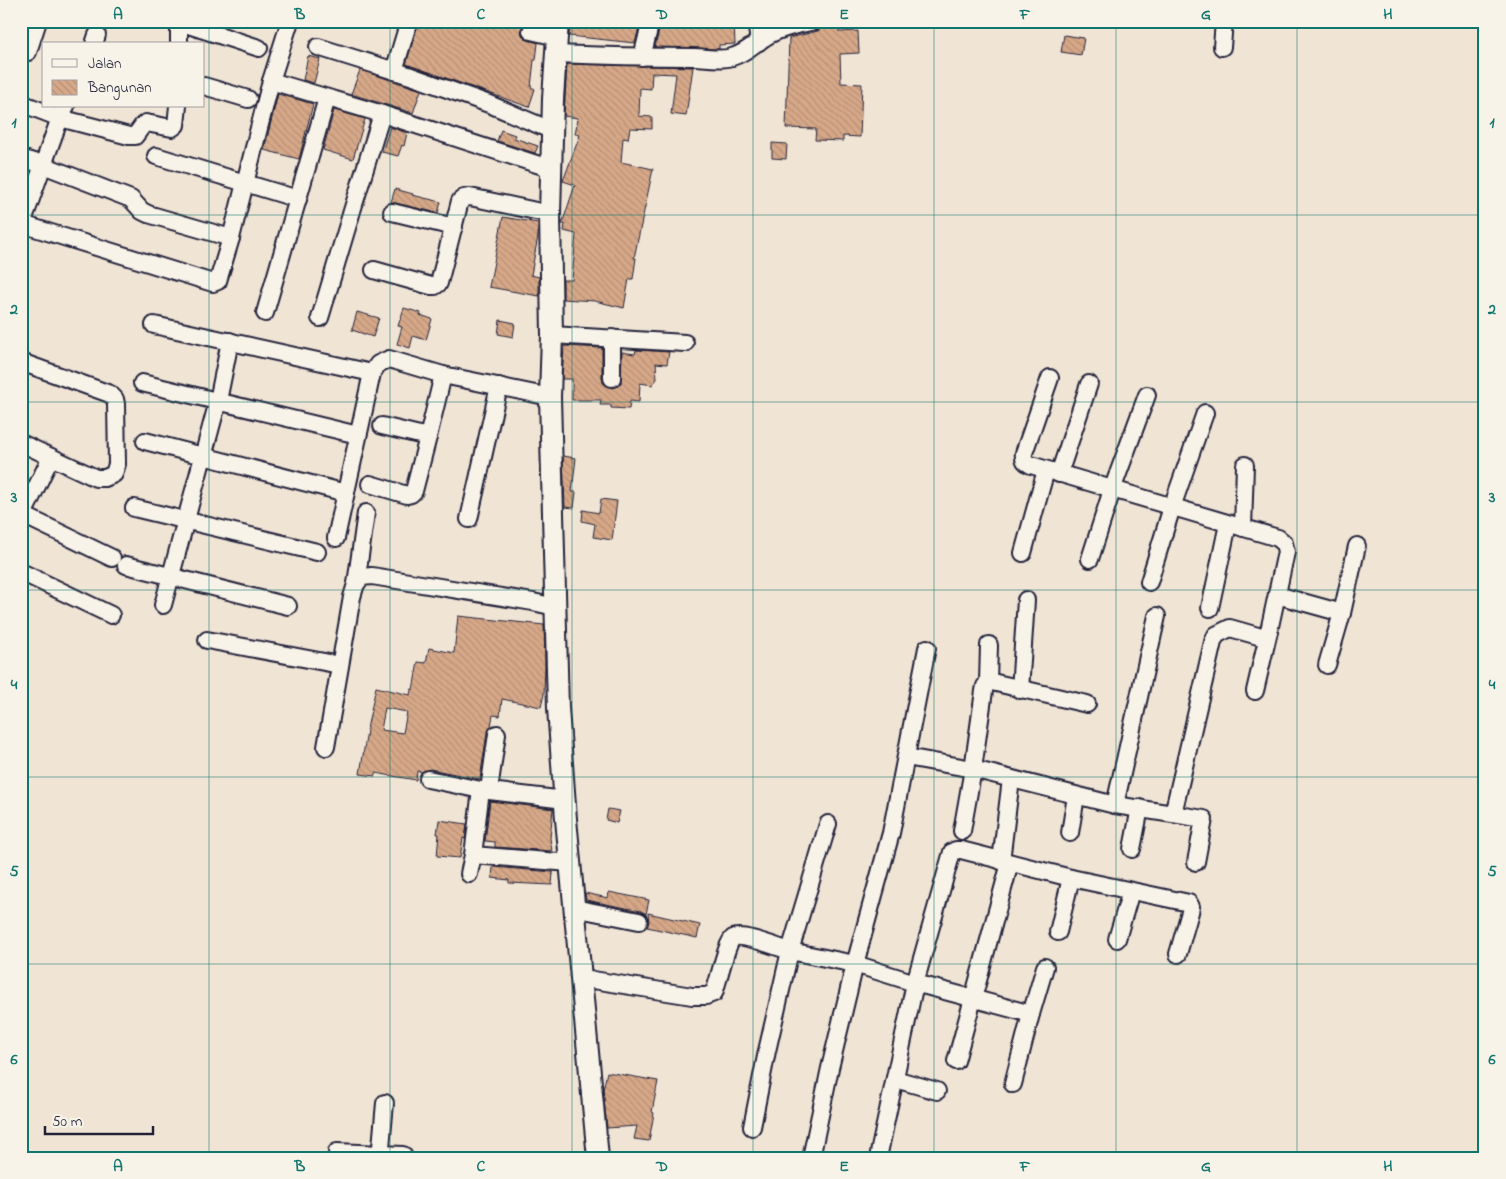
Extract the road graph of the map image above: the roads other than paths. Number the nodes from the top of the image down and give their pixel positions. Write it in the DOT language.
graph roads {
  1 [pos="38,21"];
  2 [pos="290,21"];
  3 [pos="410,21"];
  4 [pos="650,21"];
  5 [pos="756,21"];
  6 [pos="815,21"];
  7 [pos="1224,21"];
  8 [pos="179,22"];
  9 [pos="531,31"];
  10 [pos="557,37"];
  11 [pos="179,42"];
  12 [pos="759,42"];
  13 [pos="318,47"];
  14 [pos="1222,47"];
  15 [pos="259,48"];
  16 [pos="28,52"];
  17 [pos="642,57"];
  18 [pos="394,71"];
  19 [pos="271,81"];
  20 [pos="205,86"];
  21 [pos="327,98"];
  22 [pos="248,99"];
  23 [pos="21,103"];
  24 [pos="42,108"];
  25 [pos="44,108"];
  26 [pos="178,108"];
  27 [pos="63,112"];
  28 [pos="382,114"];
  29 [pos="553,131"];
  30 [pos="156,156"];
  31 [pos="21,158"];
  32 [pos="43,165"];
  33 [pos="552,169"];
  34 [pos="244,183"];
  35 [pos="298,199"];
  36 [pos="392,212"];
  37 [pos="550,214"];
  38 [pos="22,225"];
  39 [pos="454,227"];
  40 [pos="231,238"];
  41 [pos="374,270"];
  42 [pos="265,313"];
  43 [pos="320,318"];
  44 [pos="154,325"];
  45 [pos="552,336"];
  46 [pos="612,338"];
  47 [pos="230,342"];
  48 [pos="686,343"];
  49 [pos="21,362"];
  50 [pos="372,373"];
  51 [pos="443,374"];
  52 [pos="612,378"];
  53 [pos="1050,378"];
  54 [pos="142,383"];
  55 [pos="1089,384"];
  56 [pos="499,386"];
  57 [pos="1147,395"];
  58 [pos="550,397"];
  59 [pos="218,401"];
  60 [pos="1205,413"];
  61 [pos="382,426"];
  62 [pos="358,435"];
  63 [pos="428,437"];
  64 [pos="145,441"];
  65 [pos="21,443"];
  66 [pos="202,456"];
  67 [pos="51,457"];
  68 [pos="1245,465"];
  69 [pos="1052,472"];
  70 [pos="370,484"];
  71 [pos="1112,490"];
  72 [pos="346,493"];
  73 [pos="1172,507"];
  74 [pos="134,508"];
  75 [pos="366,513"];
  76 [pos="22,516"];
  77 [pos="469,519"];
  78 [pos="186,521"];
  79 [pos="1236,526"];
  80 [pos="336,538"];
  81 [pos="1357,546"];
  82 [pos="317,552"];
  83 [pos="1023,554"];
  84 [pos="1090,559"];
  85 [pos="21,572"];
  86 [pos="170,576"];
  87 [pos="1149,582"];
  88 [pos="356,584"];
  89 [pos="1277,595"];
  90 [pos="1026,600"];
  91 [pos="163,605"];
  92 [pos="288,606"];
  93 [pos="555,607"];
  94 [pos="1210,608"];
  95 [pos="1342,613"];
  96 [pos="111,615"];
  97 [pos="1157,616"];
  98 [pos="1269,631"];
  99 [pos="207,640"];
  100 [pos="989,645"];
  101 [pos="928,648"];
  102 [pos="340,665"];
  103 [pos="1327,665"];
  104 [pos="988,683"];
  105 [pos="1020,690"];
  106 [pos="1255,690"];
  107 [pos="1086,704"];
  108 [pos="497,734"];
  109 [pos="326,747"];
  110 [pos="906,757"];
  111 [pos="973,769"];
  112 [pos="1011,778"];
  113 [pos="428,779"];
  114 [pos="485,790"];
  115 [pos="1076,796"];
  116 [pos="565,800"];
  117 [pos="1115,805"];
  118 [pos="1140,808"];
  119 [pos="1173,814"];
  120 [pos="828,824"];
  121 [pos="962,831"];
  122 [pos="1070,833"];
  123 [pos="1132,848"];
  124 [pos="473,855"];
  125 [pos="1006,862"];
  126 [pos="1196,862"];
  127 [pos="570,863"];
  128 [pos="469,874"];
  129 [pos="1071,878"];
  130 [pos="1131,891"];
  131 [pos="574,908"];
  132 [pos="639,921"];
  133 [pos="1058,932"];
  134 [pos="1117,939"];
  135 [pos="790,951"];
  136 [pos="1178,954"];
  137 [pos="855,964"];
  138 [pos="1045,967"];
  139 [pos="581,978"];
  140 [pos="915,983"];
  141 [pos="974,999"];
  142 [pos="1031,1014"];
  143 [pos="956,1061"];
  144 [pos="895,1079"];
  145 [pos="1013,1084"];
  146 [pos="937,1091"];
  147 [pos="385,1103"];
  148 [pos="752,1127"];
  149 [pos="337,1152"];
  150 [pos="403,1155"];
  151 [pos="380,1156"];
  152 [pos="598,1158"];
  153 [pos="811,1158"];
  154 [pos="878,1158"];
  1 -- 16 [label="street"];
  2 -- 19 [label="street"];
  3 -- 18 [label="street"];
  4 -- 17 [label="street"];
  5 -- 12 [label="street"];
  6 -- 12 [label="street"];
  7 -- 14 [label="street"];
  8 -- 11 [label="street"];
  8 -- 15 [label="street"];
  9 -- 10 [label="street"];
  10 -- 17 [label="street"];
  10 -- 29 [label="street"];
  12 -- 17 [label="street"];
  13 -- 18 [label="street"];
  18 -- 29 [label="street"];
  19 -- 21 [label="street"];
  19 -- 34 [label="street"];
  20 -- 22 [label="street"];
  21 -- 28 [label="street"];
  21 -- 35 [label="street"];
  23 -- 24 [label="street"];
  25 -- 27 [label="street"];
  26 -- 27 [label="street"];
  27 -- 32 [label="street"];
  28 -- 33 [label="street"];
  28 -- 43 [label="street"];
  29 -- 33 [label="street"];
  30 -- 34 [label="street"];
  31 -- 32 [label="street"];
  32 -- 38 [label="street"];
  32 -- 40 [label="street"];
  33 -- 37 [label="street"];
  34 -- 35 [label="street"];
  34 -- 40 [label="street"];
  35 -- 42 [label="street"];
  36 -- 39 [label="street"];
  37 -- 39 [label="street"];
  37 -- 45 [label="street"];
  38 -- 40 [label="street"];
  39 -- 41 [label="street"];
  44 -- 47 [label="street"];
  45 -- 46 [label="street"];
  45 -- 58 [label="street"];
  46 -- 48 [label="street"];
  46 -- 52 [label="street"];
  47 -- 50 [label="street"];
  47 -- 59 [label="street"];
  49 -- 67 [label="street"];
  50 -- 51 [label="street"];
  50 -- 62 [label="street"];
  51 -- 56 [label="street"];
  51 -- 63 [label="street"];
  53 -- 69 [label="street"];
  54 -- 59 [label="street"];
  55 -- 69 [label="street"];
  56 -- 58 [label="street"];
  56 -- 77 [label="street"];
  57 -- 71 [label="street"];
  58 -- 93 [label="street"];
  59 -- 62 [label="street"];
  59 -- 66 [label="street"];
  60 -- 73 [label="street"];
  61 -- 63 [label="street"];
  62 -- 72 [label="street"];
  63 -- 70 [label="street"];
  64 -- 66 [label="street"];
  65 -- 67 [label="street"];
  66 -- 72 [label="street"];
  66 -- 78 [label="street"];
  67 -- 76 [label="street"];
  68 -- 79 [label="street"];
  69 -- 71 [label="street"];
  69 -- 83 [label="street"];
  71 -- 73 [label="street"];
  71 -- 84 [label="street"];
  72 -- 80 [label="street"];
  73 -- 79 [label="street"];
  73 -- 87 [label="street"];
  74 -- 78 [label="street"];
  75 -- 88 [label="street"];
  76 -- 86 [label="street"];
  78 -- 82 [label="street"];
  78 -- 86 [label="street"];
  79 -- 89 [label="street"];
  79 -- 94 [label="street"];
  81 -- 95 [label="street"];
  85 -- 96 [label="street"];
  86 -- 91 [label="street"];
  86 -- 92 [label="street"];
  88 -- 93 [label="street"];
  88 -- 102 [label="street"];
  89 -- 95 [label="street"];
  89 -- 98 [label="street"];
  90 -- 105 [label="street"];
  93 -- 116 [label="street"];
  95 -- 103 [label="street"];
  97 -- 117 [label="street"];
  98 -- 106 [label="street"];
  98 -- 119 [label="street"];
  99 -- 102 [label="street"];
  100 -- 104 [label="street"];
  101 -- 110 [label="street"];
  102 -- 109 [label="street"];
  104 -- 105 [label="street"];
  104 -- 111 [label="street"];
  105 -- 107 [label="street"];
  108 -- 114 [label="street"];
  110 -- 111 [label="street"];
  110 -- 137 [label="street"];
  111 -- 112 [label="street"];
  111 -- 121 [label="street"];
  112 -- 115 [label="street"];
  112 -- 125 [label="street"];
  113 -- 114 [label="street"];
  114 -- 116 [label="street"];
  114 -- 124 [label="street"];
  115 -- 117 [label="street"];
  115 -- 122 [label="street"];
  116 -- 127 [label="street"];
  117 -- 118 [label="street"];
  118 -- 119 [label="street"];
  118 -- 123 [label="street"];
  119 -- 126 [label="street"];
  120 -- 135 [label="street"];
  124 -- 127 [label="street"];
  124 -- 128 [label="street"];
  125 -- 129 [label="street"];
  125 -- 140 [label="street"];
  125 -- 141 [label="street"];
  127 -- 131 [label="street"];
  129 -- 130 [label="street"];
  129 -- 133 [label="street"];
  130 -- 134 [label="street"];
  130 -- 136 [label="street"];
  131 -- 132 [label="street"];
  131 -- 139 [label="street"];
  135 -- 137 [label="street"];
  135 -- 139 [label="street"];
  135 -- 148 [label="street"];
  137 -- 140 [label="street"];
  137 -- 153 [label="street"];
  138 -- 142 [label="street"];
  139 -- 152 [label="street"];
  140 -- 141 [label="street"];
  140 -- 144 [label="street"];
  141 -- 142 [label="street"];
  141 -- 143 [label="street"];
  142 -- 145 [label="street"];
  144 -- 146 [label="street"];
  144 -- 154 [label="street"];
  147 -- 151 [label="street"];
  149 -- 151 [label="street"];
  150 -- 151 [label="street"];
}
